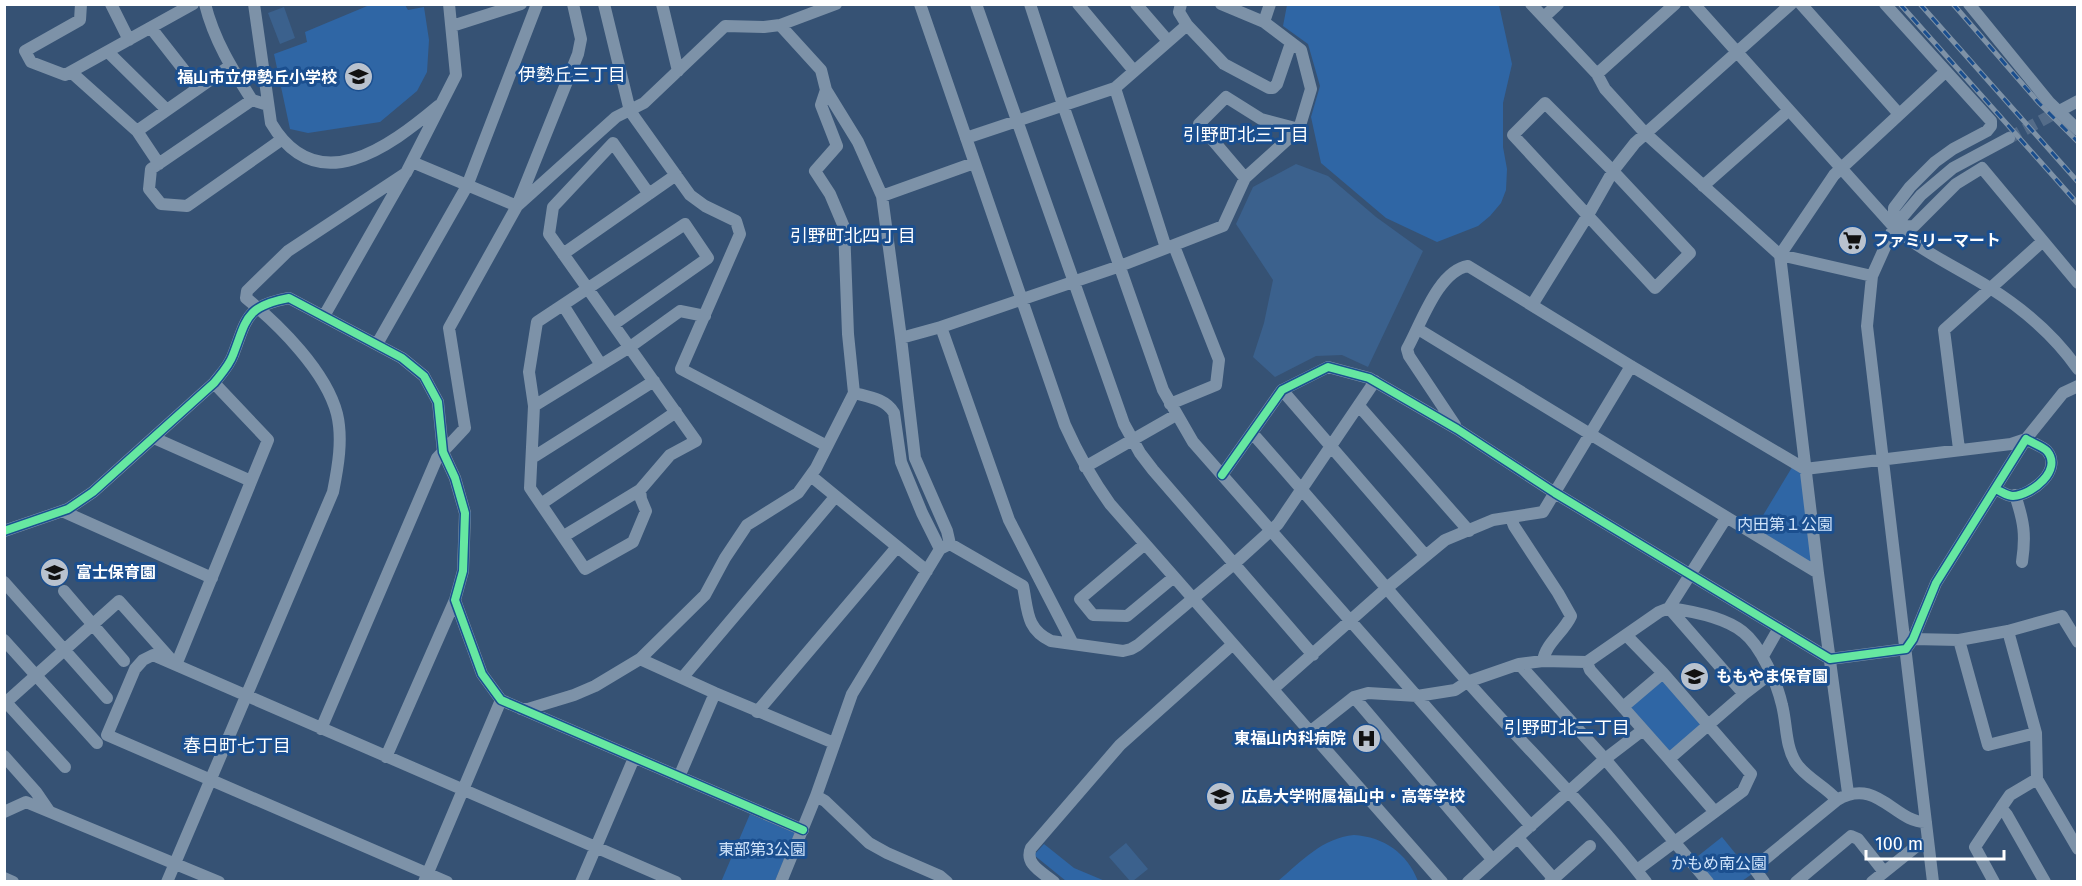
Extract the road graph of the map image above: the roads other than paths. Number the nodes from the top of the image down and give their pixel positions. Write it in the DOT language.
graph roads {
  1 [pos="81,4"];
  2 [pos="111,4"];
  3 [pos="193,4"];
  4 [pos="205,4"];
  5 [pos="254,4"];
  6 [pos="449,4"];
  7 [pos="521,4"];
  8 [pos="537,4"];
  9 [pos="573,4"];
  10 [pos="604,4"];
  11 [pos="662,4"];
  12 [pos="836,4"];
  13 [pos="920,4"];
  14 [pos="976,4"];
  15 [pos="1030,4"];
  16 [pos="1078,4"];
  17 [pos="1136,4"];
  18 [pos="1181,4"];
  19 [pos="1221,4"];
  20 [pos="1270,4"];
  21 [pos="1531,4"];
  22 [pos="1558,4"];
  23 [pos="1675,4"];
  24 [pos="1694,4"];
  25 [pos="1791,4"];
  26 [pos="1801,4"];
  27 [pos="1885,4"];
  28 [pos="1969,4"];
  29 [pos="815,8"];
  30 [pos="1544,17"];
  31 [pos="1264,22"];
  32 [pos="780,25"];
  33 [pos="1187,25"];
  34 [pos="452,26"];
  35 [pos="152,28"];
  36 [pos="129,40"];
  37 [pos="1168,41"];
  38 [pos="1291,43"];
  39 [pos="108,52"];
  40 [pos="1736,52"];
  41 [pos="230,66"];
  42 [pos="678,71"];
  43 [pos="1134,71"];
  44 [pos="71,72"];
  45 [pos="1945,72"];
  46 [pos="1597,75"];
  47 [pos="198,88"];
  48 [pos="1115,88"];
  49 [pos="826,90"];
  50 [pos="252,100"];
  51 [pos="443,101"];
  52 [pos="2078,101"];
  53 [pos="267,105"];
  54 [pos="1063,105"];
  55 [pos="2063,109"];
  56 [pos="167,110"];
  57 [pos="1789,110"];
  58 [pos="630,111"];
  59 [pos="1899,114"];
  60 [pos="1017,120"];
  61 [pos="1299,129"];
  62 [pos="2078,130"];
  63 [pos="137,131"];
  64 [pos="1645,134"];
  65 [pos="966,138"];
  66 [pos="2009,138"];
  67 [pos="281,140"];
  68 [pos="974,163"];
  69 [pos="159,164"];
  70 [pos="409,167"];
  71 [pos="1840,169"];
  72 [pos="1613,171"];
  73 [pos="676,175"];
  74 [pos="1245,178"];
  75 [pos="467,186"];
  76 [pos="1703,186"];
  77 [pos="649,194"];
  78 [pos="882,196"];
  79 [pos="518,206"];
  80 [pos="1588,215"];
  81 [pos="1894,227"];
  82 [pos="2043,241"];
  83 [pos="1170,247"];
  84 [pos="563,254"];
  85 [pos="1779,255"];
  86 [pos="1120,266"];
  87 [pos="1872,276"];
  88 [pos="1074,281"];
  89 [pos="2078,283"];
  90 [pos="1990,288"];
  91 [pos="588,289"];
  92 [pos="1022,299"];
  93 [pos="564,305"];
  94 [pos="1532,305"];
  95 [pos="259,309"];
  96 [pos="324,316"];
  97 [pos="705,316"];
  98 [pos="614,324"];
  99 [pos="941,327"];
  100 [pos="1418,329"];
  101 [pos="902,338"];
  102 [pos="376,344"];
  103 [pos="630,347"];
  104 [pos="602,365"];
  105 [pos="1631,366"];
  106 [pos="2078,369"];
  107 [pos="654,381"];
  108 [pos="1375,381"];
  109 [pos="213,383"];
  110 [pos="2078,386"];
  111 [pos="1282,390"];
  112 [pos="854,393"];
  113 [pos="534,406"];
  114 [pos="1359,406"];
  115 [pos="1173,409"];
  116 [pos="676,412"];
  117 [pos="1457,429"];
  118 [pos="1253,434"];
  119 [pos="1591,435"];
  120 [pos="154,438"];
  121 [pos="2026,439"];
  122 [pos="1132,440"];
  123 [pos="827,446"];
  124 [pos="1331,448"];
  125 [pos="1959,449"];
  126 [pos="443,452"];
  127 [pos="532,458"];
  128 [pos="1882,458"];
  129 [pos="1085,467"];
  130 [pos="1805,469"];
  131 [pos="1222,475"];
  132 [pos="811,476"];
  133 [pos="251,481"];
  134 [pos="1302,489"];
  135 [pos="1995,489"];
  136 [pos="640,490"];
  137 [pos="1555,493"];
  138 [pos="2015,495"];
  139 [pos="835,496"];
  140 [pos="541,504"];
  141 [pos="62,511"];
  142 [pos="1511,518"];
  143 [pos="1726,518"];
  144 [pos="1272,530"];
  145 [pos="4,531"];
  146 [pos="1469,531"];
  147 [pos="564,536"];
  148 [pos="1145,544"];
  149 [pos="945,546"];
  150 [pos="897,547"];
  151 [pos="1425,555"];
  152 [pos="2022,562"];
  153 [pos="1235,564"];
  154 [pos="927,571"];
  155 [pos="1818,573"];
  156 [pos="1690,574"];
  157 [pos="1174,577"];
  158 [pos="212,578"];
  159 [pos="4,582"];
  160 [pos="1388,587"];
  161 [pos="64,591"];
  162 [pos="1193,599"];
  163 [pos="455,600"];
  164 [pos="1670,608"];
  165 [pos="1351,620"];
  166 [pos="93,624"];
  167 [pos="1779,628"];
  168 [pos="2008,631"];
  169 [pos="1627,636"];
  170 [pos="4,640"];
  171 [pos="1959,640"];
  172 [pos="2078,642"];
  173 [pos="1073,644"];
  174 [pos="1233,644"];
  175 [pos="1909,644"];
  176 [pos="65,650"];
  177 [pos="1313,655"];
  178 [pos="1763,656"];
  179 [pos="640,659"];
  180 [pos="1830,659"];
  181 [pos="124,661"];
  182 [pos="1543,661"];
  183 [pos="1587,662"];
  184 [pos="1519,664"];
  185 [pos="176,665"];
  186 [pos="1663,673"];
  187 [pos="1770,674"];
  188 [pos="37,675"];
  189 [pos="683,677"];
  190 [pos="1467,682"];
  191 [pos="1273,689"];
  192 [pos="715,693"];
  193 [pos="1744,694"];
  194 [pos="245,696"];
  195 [pos="1417,696"];
  196 [pos="1354,697"];
  197 [pos="107,698"];
  198 [pos="501,700"];
  199 [pos="5,702"];
  200 [pos="1623,707"];
  201 [pos="520,709"];
  202 [pos="757,711"];
  203 [pos="1709,725"];
  204 [pos="321,729"];
  205 [pos="1643,729"];
  206 [pos="1311,731"];
  207 [pos="2036,733"];
  208 [pos="97,743"];
  209 [pos="834,744"];
  210 [pos="4,756"];
  211 [pos="386,757"];
  212 [pos="634,758"];
  213 [pos="1605,759"];
  214 [pos="1669,759"];
  215 [pos="65,767"];
  216 [pos="679,777"];
  217 [pos="211,779"];
  218 [pos="2037,779"];
  219 [pos="463,791"];
  220 [pos="1569,792"];
  221 [pos="1848,793"];
  222 [pos="816,796"];
  223 [pos="1837,800"];
  224 [pos="2001,808"];
  225 [pos="4,812"];
  226 [pos="49,812"];
  227 [pos="1716,812"];
  228 [pos="1926,822"];
  229 [pos="1531,825"];
  230 [pos="803,830"];
  231 [pos="1518,838"];
  232 [pos="1675,841"];
  233 [pos="1928,842"];
  234 [pos="2076,842"];
  235 [pos="1590,846"];
  236 [pos="596,847"];
  237 [pos="1492,859"];
  238 [pos="175,862"];
  239 [pos="1637,870"];
  240 [pos="1884,872"];
  241 [pos="425,877"];
  242 [pos="4,878"];
  243 [pos="1551,880"];
  244 [pos="1992,881"];
  245 [pos="13,882"];
  246 [pos="167,882"];
  247 [pos="219,882"];
  248 [pos="447,882"];
  249 [pos="581,882"];
  250 [pos="676,882"];
  251 [pos="781,882"];
  252 [pos="947,882"];
  253 [pos="1054,882"];
  254 [pos="1442,882"];
  255 [pos="1468,882"];
  256 [pos="1646,882"];
  257 [pos="1708,882"];
  258 [pos="1764,882"];
  259 [pos="1796,882"];
  260 [pos="1872,882"];
  261 [pos="1933,882"];
  262 [pos="2045,882"];
  1 -- 44 [label="street"];
  2 -- 36 [label="street"];
  3 -- 35 [label="street"];
  4 -- 41 [label="street"];
  5 -- 53 [label="street"];
  6 -- 34 [label="street"];
  7 -- 34 [label="street"];
  8 -- 75 [label="street"];
  9 -- 79 [label="street"];
  10 -- 58 [label="street"];
  11 -- 42 [label="street"];
  12 -- 29 [label="street"];
  13 -- 65 [label="street"];
  14 -- 60 [label="street"];
  15 -- 54 [label="street"];
  16 -- 43 [label="street"];
  17 -- 37 [label="street"];
  18 -- 33 [label="street"];
  19 -- 31 [label="street"];
  20 -- 31 [label="street"];
  21 -- 30 [label="street"];
  22 -- 30 [label="street"];
  23 -- 46 [label="street"];
  24 -- 40 [label="street"];
  25 -- 40 [label="street"];
  26 -- 59 [label="street"];
  27 -- 45 [label="street"];
  28 -- 62 [label="street"];
  29 -- 32 [label="street"];
  30 -- 46 [label="street"];
  31 -- 38 [label="street"];
  32 -- 42 [label="street"];
  32 -- 49 [label="street"];
  33 -- 37 [label="street"];
  33 -- 38 [label="street"];
  34 -- 51 [label="street"];
  35 -- 36 [label="street"];
  35 -- 47 [label="street"];
  36 -- 39 [label="street"];
  37 -- 43 [label="street"];
  38 -- 61 [label="street"];
  39 -- 44 [label="street"];
  39 -- 56 [label="street"];
  40 -- 57 [label="street"];
  40 -- 64 [label="street"];
  41 -- 47 [label="street"];
  41 -- 50 [label="street"];
  42 -- 58 [label="street"];
  43 -- 48 [label="street"];
  44 -- 63 [label="street"];
  45 -- 59 [label="street"];
  45 -- 81 [label="street"];
  46 -- 64 [label="street"];
  47 -- 56 [label="street"];
  48 -- 54 [label="street"];
  48 -- 83 [label="street"];
  49 -- 78 [label="street"];
  49 -- 112 [label="street"];
  50 -- 53 [label="street"];
  50 -- 69 [label="street"];
  51 -- 67 [label="street"];
  51 -- 70 [label="street"];
  52 -- 55 [label="street"];
  53 -- 67 [label="street"];
  54 -- 60 [label="street"];
  54 -- 86 [label="street"];
  56 -- 63 [label="street"];
  57 -- 71 [label="street"];
  57 -- 76 [label="street"];
  58 -- 73 [label="street"];
  58 -- 79 [label="street"];
  59 -- 71 [label="street"];
  60 -- 65 [label="street"];
  60 -- 88 [label="street"];
  61 -- 74 [label="street"];
  61 -- 74 [label="street"];
  63 -- 69 [label="street"];
  64 -- 72 [label="street"];
  64 -- 76 [label="street"];
  65 -- 68 [label="street"];
  66 -- 81 [label="street"];
  67 -- 69 [label="street"];
  68 -- 78 [label="street"];
  68 -- 92 [label="street"];
  70 -- 75 [label="street"];
  70 -- 95 [label="street"];
  70 -- 96 [label="street"];
  71 -- 81 [label="street"];
  71 -- 85 [label="street"];
  72 -- 80 [label="street"];
  72 -- 80 [label="street"];
  72 -- 80 [label="street"];
  73 -- 77 [label="street"];
  73 -- 97 [label="street"];
  74 -- 83 [label="street"];
  75 -- 79 [label="street"];
  75 -- 102 [label="street"];
  76 -- 85 [label="street"];
  77 -- 84 [label="street"];
  77 -- 84 [label="street"];
  78 -- 101 [label="street"];
  79 -- 126 [label="street"];
  80 -- 94 [label="street"];
  81 -- 82 [label="street"];
  81 -- 87 [label="street"];
  81 -- 90 [label="street"];
  82 -- 89 [label="street"];
  82 -- 90 [label="street"];
  83 -- 86 [label="street"];
  83 -- 115 [label="street"];
  84 -- 91 [label="street"];
  85 -- 87 [label="street"];
  85 -- 130 [label="street"];
  86 -- 88 [label="street"];
  86 -- 115 [label="street"];
  87 -- 128 [label="street"];
  88 -- 92 [label="street"];
  88 -- 122 [label="street"];
  90 -- 106 [label="street"];
  90 -- 125 [label="street"];
  91 -- 93 [label="street"];
  91 -- 98 [label="street"];
  91 -- 98 [label="street"];
  92 -- 99 [label="street"];
  92 -- 129 [label="street"];
  93 -- 104 [label="street"];
  93 -- 113 [label="street"];
  94 -- 100 [label="street"];
  94 -- 105 [label="street"];
  95 -- 96 [label="street"];
  95 -- 109 [label="street"];
  95 -- 194 [label="street"];
  96 -- 102 [label="street"];
  97 -- 103 [label="street"];
  97 -- 123 [label="street"];
  98 -- 103 [label="street"];
  99 -- 101 [label="street"];
  99 -- 173 [label="street"];
  100 -- 117 [label="street"];
  100 -- 119 [label="street"];
  101 -- 149 [label="street"];
  102 -- 126 [label="street"];
  103 -- 104 [label="street"];
  103 -- 107 [label="street"];
  104 -- 113 [label="street"];
  105 -- 119 [label="street"];
  105 -- 130 [label="street"];
  107 -- 116 [label="street"];
  107 -- 127 [label="street"];
  108 -- 111 [label="street"];
  108 -- 114 [label="street"];
  108 -- 117 [label="street"];
  109 -- 120 [label="street"];
  109 -- 133 [label="street"];
  110 -- 121 [label="street"];
  111 -- 118 [label="street"];
  111 -- 124 [label="street"];
  112 -- 123 [label="street"];
  112 -- 149 [label="street"];
  113 -- 127 [label="street"];
  114 -- 124 [label="street"];
  114 -- 146 [label="street"];
  115 -- 122 [label="street"];
  115 -- 131 [label="street"];
  116 -- 136 [label="street"];
  116 -- 140 [label="street"];
  117 -- 137 [label="street"];
  118 -- 131 [label="street"];
  118 -- 134 [label="street"];
  119 -- 137 [label="street"];
  119 -- 143 [label="street"];
  120 -- 133 [label="street"];
  120 -- 141 [label="street"];
  121 -- 125 [label="street"];
  121 -- 135 [label="street"];
  121 -- 138 [label="street"];
  122 -- 129 [label="street"];
  122 -- 153 [label="street"];
  123 -- 132 [label="street"];
  124 -- 134 [label="street"];
  124 -- 151 [label="street"];
  125 -- 128 [label="street"];
  126 -- 163 [label="street"];
  126 -- 204 [label="street"];
  127 -- 140 [label="street"];
  128 -- 130 [label="street"];
  128 -- 175 [label="street"];
  129 -- 148 [label="street"];
  130 -- 155 [label="street"];
  131 -- 144 [label="street"];
  132 -- 139 [label="street"];
  132 -- 179 [label="street"];
  133 -- 158 [label="street"];
  134 -- 144 [label="street"];
  134 -- 160 [label="street"];
  135 -- 138 [label="street"];
  135 -- 175 [label="street"];
  136 -- 147 [label="street"];
  136 -- 147 [label="street"];
  137 -- 142 [label="street"];
  137 -- 156 [label="street"];
  138 -- 152 [label="street"];
  139 -- 150 [label="street"];
  139 -- 189 [label="street"];
  140 -- 147 [label="street"];
  141 -- 145 [label="street"];
  141 -- 158 [label="street"];
  142 -- 146 [label="street"];
  142 -- 182 [label="street"];
  143 -- 155 [label="street"];
  143 -- 156 [label="street"];
  144 -- 153 [label="street"];
  144 -- 165 [label="street"];
  146 -- 151 [label="street"];
  148 -- 157 [label="street"];
  148 -- 157 [label="street"];
  149 -- 154 [label="street"];
  149 -- 173 [label="street"];
  150 -- 154 [label="street"];
  150 -- 202 [label="street"];
  151 -- 160 [label="street"];
  153 -- 162 [label="street"];
  153 -- 177 [label="street"];
  154 -- 209 [label="street"];
  155 -- 180 [label="street"];
  156 -- 164 [label="street"];
  156 -- 167 [label="street"];
  157 -- 162 [label="street"];
  158 -- 185 [label="street"];
  159 -- 176 [label="street"];
  160 -- 165 [label="street"];
  160 -- 190 [label="street"];
  161 -- 166 [label="street"];
  162 -- 173 [label="street"];
  162 -- 174 [label="street"];
  163 -- 198 [label="street"];
  163 -- 211 [label="street"];
  164 -- 169 [label="street"];
  164 -- 178 [label="street"];
  164 -- 193 [label="street"];
  165 -- 177 [label="street"];
  165 -- 195 [label="street"];
  166 -- 176 [label="street"];
  166 -- 181 [label="street"];
  166 -- 185 [label="street"];
  167 -- 178 [label="street"];
  167 -- 180 [label="street"];
  168 -- 171 [label="street"];
  168 -- 172 [label="street"];
  168 -- 207 [label="street"];
  169 -- 183 [label="street"];
  169 -- 186 [label="street"];
  170 -- 188 [label="street"];
  171 -- 175 [label="street"];
  171 -- 207 [label="street"];
  174 -- 191 [label="street"];
  174 -- 253 [label="street"];
  175 -- 180 [label="street"];
  175 -- 228 [label="street"];
  176 -- 188 [label="street"];
  176 -- 197 [label="street"];
  177 -- 191 [label="street"];
  178 -- 187 [label="street"];
  179 -- 189 [label="street"];
  179 -- 201 [label="street"];
  180 -- 221 [label="street"];
  182 -- 183 [label="street"];
  182 -- 184 [label="street"];
  183 -- 200 [label="street"];
  184 -- 190 [label="street"];
  184 -- 213 [label="street"];
  185 -- 194 [label="street"];
  185 -- 217 [label="street"];
  186 -- 200 [label="street"];
  186 -- 203 [label="street"];
  187 -- 193 [label="street"];
  187 -- 223 [label="street"];
  188 -- 199 [label="street"];
  188 -- 208 [label="street"];
  189 -- 192 [label="street"];
  190 -- 195 [label="street"];
  190 -- 220 [label="street"];
  191 -- 206 [label="street"];
  192 -- 202 [label="street"];
  192 -- 216 [label="street"];
  193 -- 203 [label="street"];
  194 -- 204 [label="street"];
  194 -- 217 [label="street"];
  195 -- 196 [label="street"];
  195 -- 229 [label="street"];
  196 -- 206 [label="street"];
  196 -- 237 [label="street"];
  198 -- 201 [label="street"];
  198 -- 219 [label="street"];
  199 -- 215 [label="street"];
  200 -- 205 [label="street"];
  201 -- 212 [label="street"];
  202 -- 209 [label="street"];
  203 -- 214 [label="street"];
  203 -- 227 [label="street"];
  204 -- 211 [label="street"];
  205 -- 213 [label="street"];
  205 -- 214 [label="street"];
  206 -- 254 [label="street"];
  207 -- 218 [label="street"];
  209 -- 222 [label="street"];
  210 -- 226 [label="street"];
  211 -- 219 [label="street"];
  212 -- 216 [label="street"];
  212 -- 236 [label="street"];
  213 -- 220 [label="street"];
  213 -- 232 [label="street"];
  214 -- 227 [label="street"];
  216 -- 230 [label="street"];
  217 -- 238 [label="street"];
  217 -- 241 [label="street"];
  218 -- 224 [label="street"];
  218 -- 234 [label="street"];
  219 -- 236 [label="street"];
  219 -- 241 [label="street"];
  220 -- 229 [label="street"];
  220 -- 239 [label="street"];
  221 -- 223 [label="street"];
  221 -- 228 [label="street"];
  222 -- 230 [label="street"];
  222 -- 252 [label="street"];
  223 -- 258 [label="street"];
  224 -- 244 [label="street"];
  224 -- 262 [label="street"];
  225 -- 226 [label="street"];
  226 -- 238 [label="street"];
  227 -- 232 [label="street"];
  228 -- 233 [label="street"];
  229 -- 231 [label="street"];
  230 -- 251 [label="street"];
  231 -- 237 [label="street"];
  231 -- 243 [label="street"];
  232 -- 239 [label="street"];
  232 -- 257 [label="street"];
  233 -- 240 [label="street"];
  233 -- 261 [label="street"];
  235 -- 243 [label="street"];
  236 -- 249 [label="street"];
  236 -- 250 [label="street"];
  237 -- 255 [label="street"];
  238 -- 246 [label="street"];
  238 -- 247 [label="street"];
  239 -- 256 [label="street"];
  240 -- 259 [label="street"];
  240 -- 260 [label="street"];
  241 -- 248 [label="street"];
  242 -- 245 [label="street"];
}
